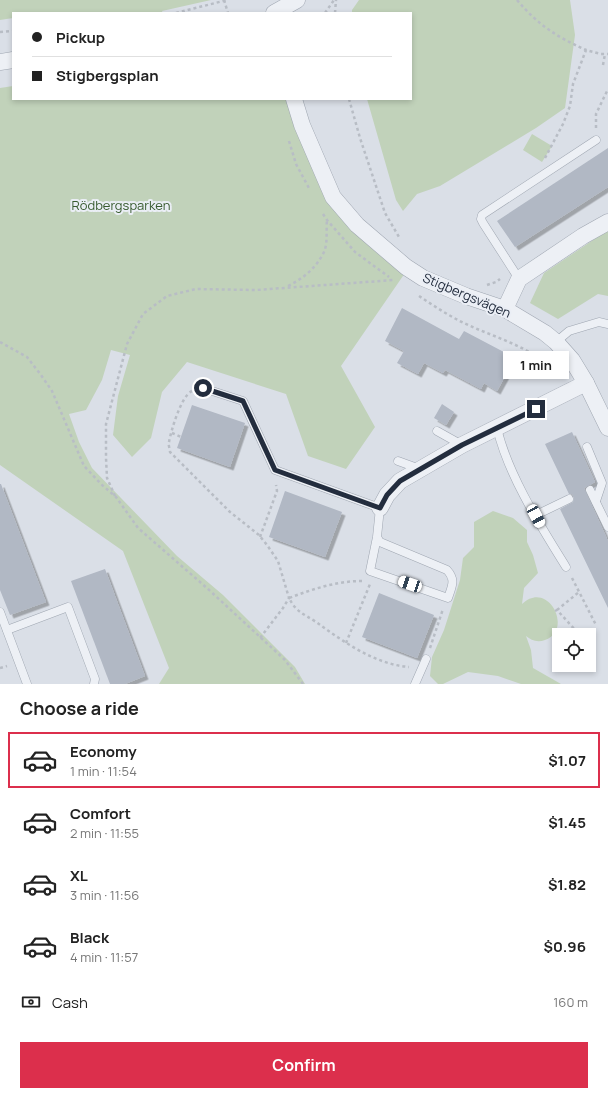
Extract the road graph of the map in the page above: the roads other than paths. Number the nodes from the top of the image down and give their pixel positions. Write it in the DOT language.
graph roads {
  1 [pos="297,0"];
  2 [pos="276,12"];
  3 [pos="12,60"];
  4 [pos="0,62"];
  5 [pos="294,100"];
  6 [pos="596,140"];
  7 [pos="608,222"];
  8 [pos="519,279"];
  9 [pos="505,309"];
  10 [pos="608,324"];
  11 [pos="556,342"];
  12 [pos="586,383"];
  13 [pos="203,388"];
  14 [pos="497,428"];
  15 [pos="608,428"];
  16 [pos="437,431"];
  17 [pos="462,445"];
  18 [pos="587,447"];
  19 [pos="398,460"];
  20 [pos="421,469"];
  21 [pos="590,490"];
  22 [pos="569,499"];
  23 [pos="596,502"];
  24 [pos="380,508"];
  25 [pos="536,516"];
  26 [pos="608,527"];
  27 [pos="377,537"];
  28 [pos="566,567"];
  29 [pos="0,612"];
  30 [pos="6,630"];
  31 [pos="426,659"];
  32 [pos="27,684"];
  33 [pos="94,684"];
  34 [pos="415,684"];
  1 -- 2 [label="street"];
  3 -- 4 [label="street"];
  5 -- 9 [label="street, Stigbergsvägen"];
  6 -- 8 [label="lane"];
  7 -- 8 [label="street"];
  8 -- 9 [label="street"];
  9 -- 11 [label="street, Stigbergsvägen"];
  10 -- 11 [label="lane"];
  11 -- 12 [label="street, Stigbergsvägen"];
  12 -- 14 [label="street"];
  12 -- 15 [label="street, Stigbergsvägen"];
  13 -- 24 [label="lane"];
  14 -- 17 [label="street"];
  14 -- 25 [label="lane"];
  16 -- 17 [label="lane"];
  17 -- 20 [label="street"];
  18 -- 23 [label="lane"];
  19 -- 20 [label="lane"];
  20 -- 24 [label="street"];
  21 -- 23 [label="lane"];
  22 -- 25 [label="lane"];
  23 -- 26 [label="lane"];
  24 -- 27 [label="lane"];
  25 -- 28 [label="lane"];
  27 -- 27 [label="lane"];
  29 -- 30 [label="lane"];
  30 -- 32 [label="lane"];
  30 -- 33 [label="lane"];
  31 -- 34 [label="lane"];
}
